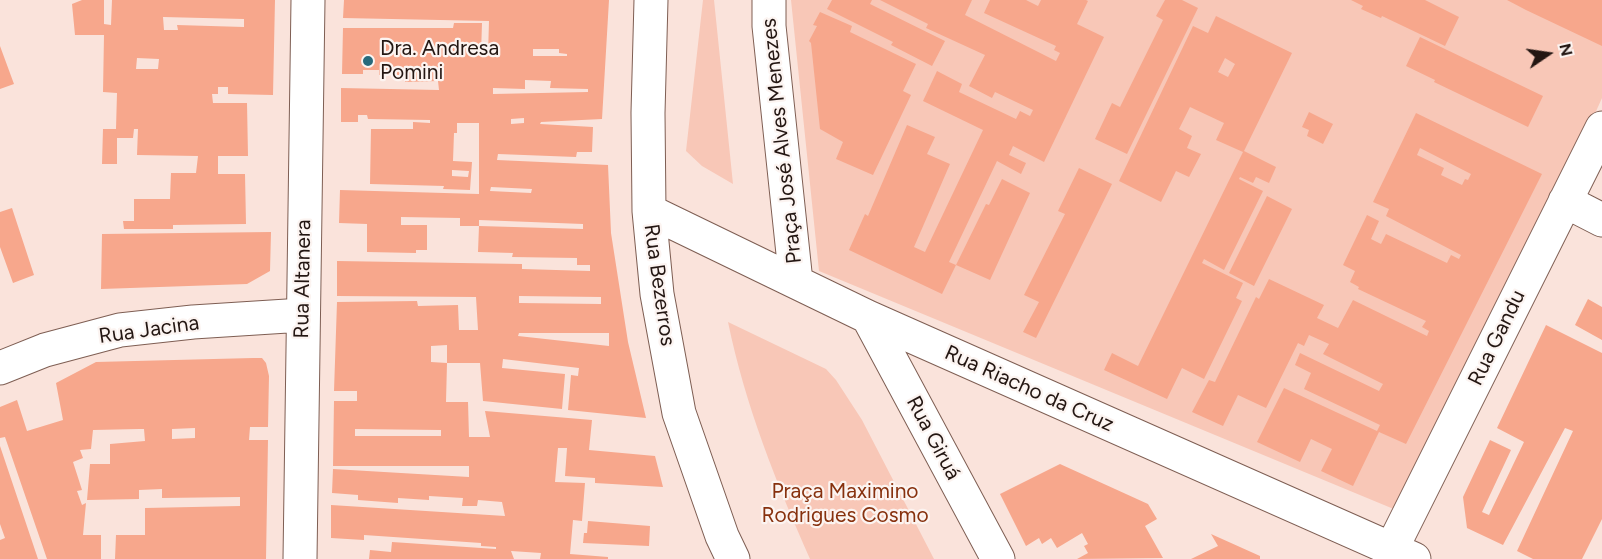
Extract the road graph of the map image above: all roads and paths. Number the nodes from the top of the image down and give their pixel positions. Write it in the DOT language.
graph roads {
  1 [pos="308,0"];
  2 [pos="651,0"];
  3 [pos="769,0"];
  4 [pos="1602,128"];
  5 [pos="1565,201"];
  6 [pos="649,211"];
  7 [pos="1602,220"];
  8 [pos="796,282"];
  9 [pos="303,315"];
  10 [pos="867,317"];
  11 [pos="0,368"];
  12 [pos="1403,554"];
  13 [pos="300,559"];
  14 [pos="734,559"];
  15 [pos="998,559"];
  1 -- 9 [label="street, Rua Altanera"];
  2 -- 6 [label="street, Rua Bezerros"];
  3 -- 8 [label="street, Praça José Alves Menezes"];
  4 -- 5 [label="street, Rua Gandu"];
  5 -- 7 [label="street"];
  5 -- 12 [label="street, Rua Gandu"];
  6 -- 8 [label="street, Rua Riacho da Cruz"];
  6 -- 14 [label="street, Rua Bezerros"];
  8 -- 10 [label="street, Rua Riacho da Cruz"];
  9 -- 11 [label="street, Rua Jacina"];
  9 -- 13 [label="street, Rua Altanera"];
  10 -- 12 [label="street, Rua Riacho da Cruz"];
  10 -- 15 [label="street, Rua Giruá"];
}
